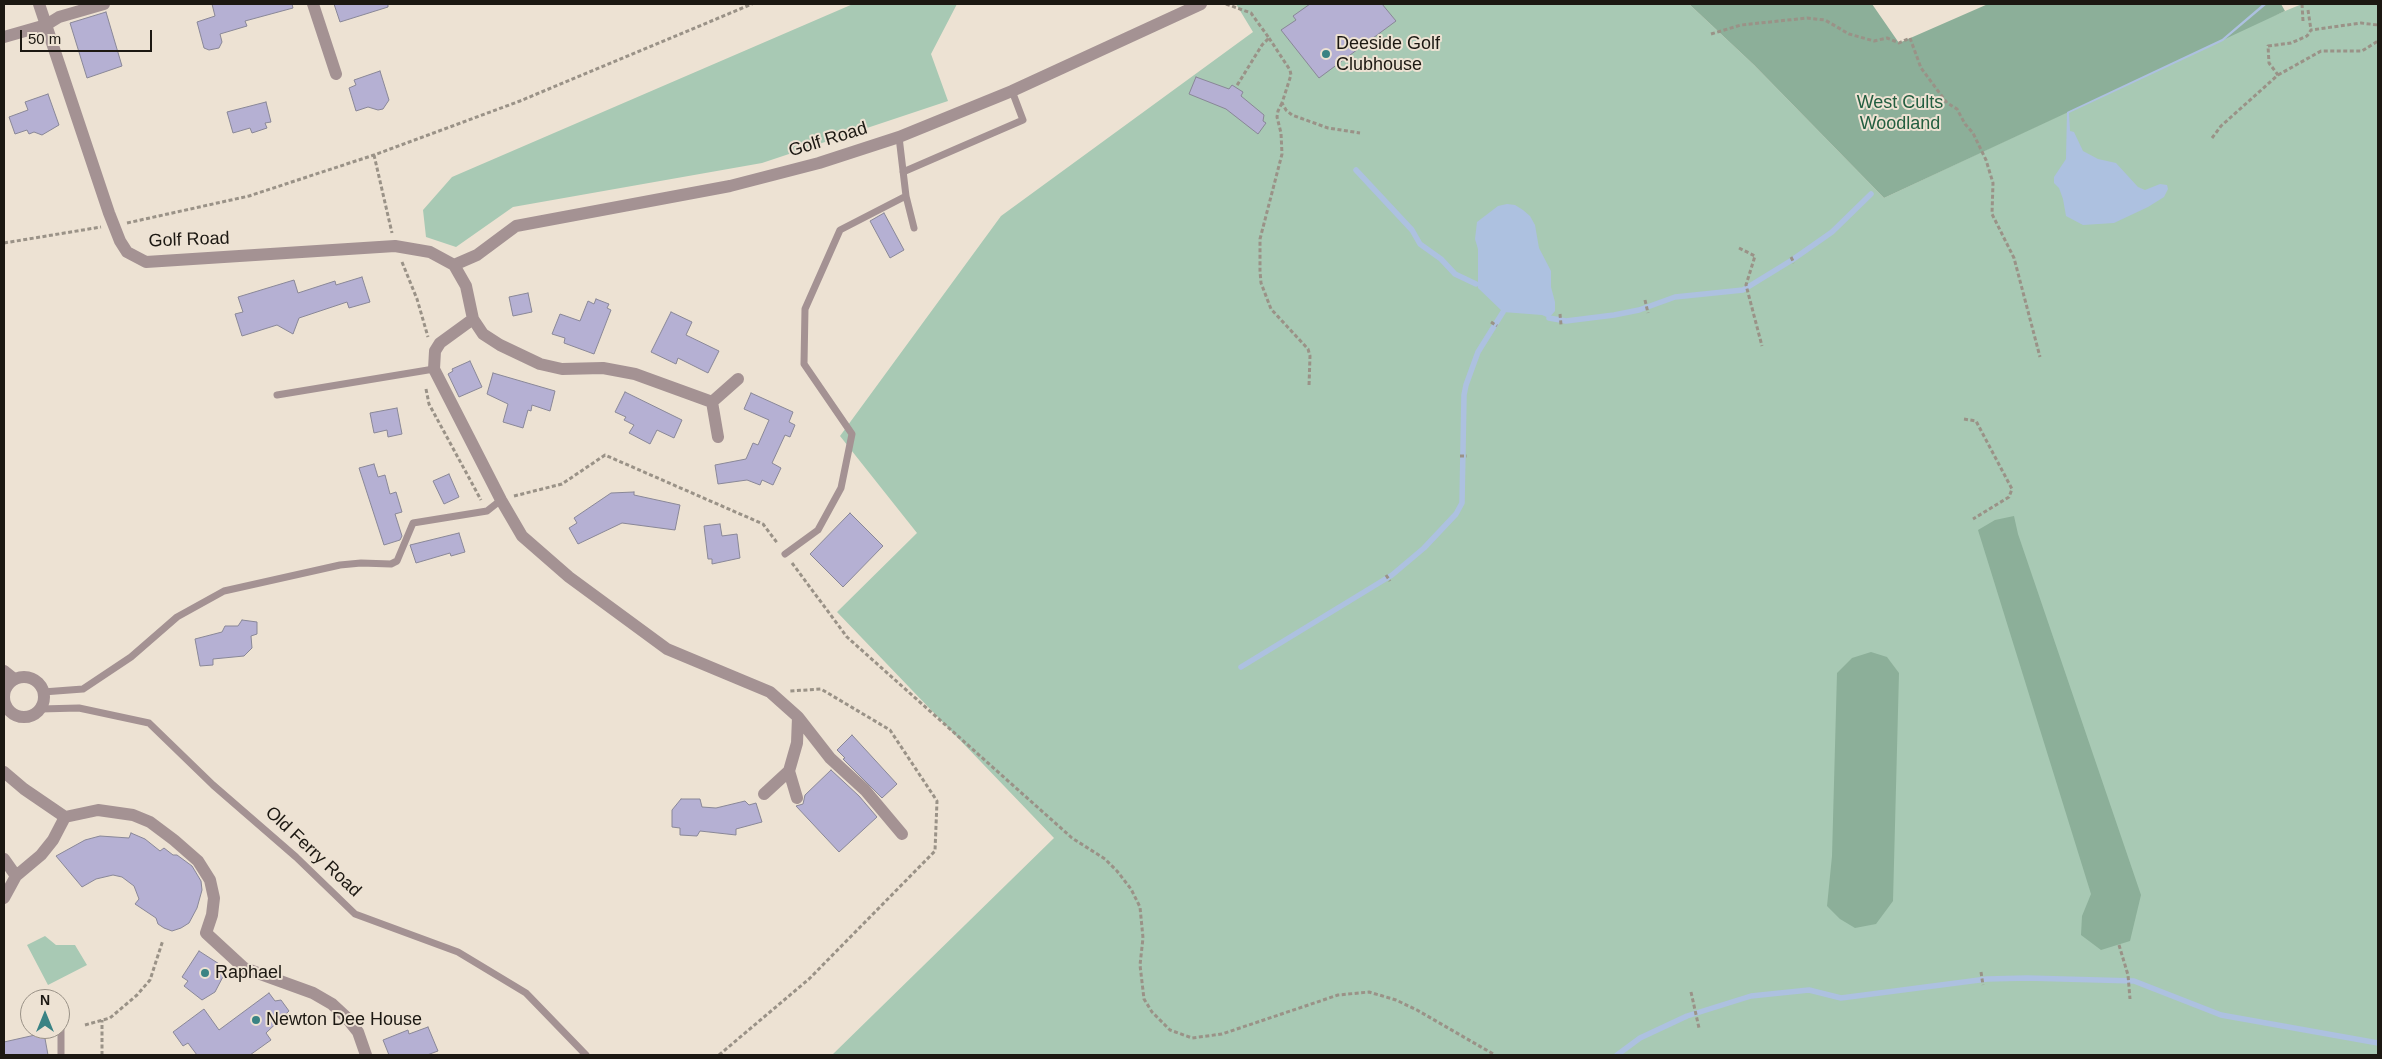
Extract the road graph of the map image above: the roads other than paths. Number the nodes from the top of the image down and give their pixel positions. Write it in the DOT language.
graph roads {
  1 [pos="39,4"];
  2 [pos="104,4"];
  3 [pos="312,4"];
  4 [pos="1201,4"];
  5 [pos="46,25"];
  6 [pos="4,37"];
  7 [pos="336,74"];
  8 [pos="1012,91"];
  9 [pos="899,137"];
  10 [pos="903,172"];
  11 [pos="906,196"];
  12 [pos="914,228"];
  13 [pos="454,265"];
  14 [pos="474,319"];
  15 [pos="434,369"];
  16 [pos="738,379"];
  17 [pos="277,395"];
  18 [pos="712,402"];
  19 [pos="718,437"];
  20 [pos="501,500"];
  21 [pos="785,554"];
  22 [pos="4,671"];
  23 [pos="14,679"];
  24 [pos="44,692"];
  25 [pos="40,709"];
  26 [pos="7,715"];
  27 [pos="798,717"];
  28 [pos="789,771"];
  29 [pos="4,772"];
  30 [pos="764,794"];
  31 [pos="797,798"];
  32 [pos="65,817"];
  33 [pos="902,834"];
  34 [pos="4,859"];
  35 [pos="16,876"];
  36 [pos="4,898"];
  37 [pos="60,1039"];
  38 [pos="60,1055"];
  39 [pos="366,1055"];
  40 [pos="586,1055"];
  1 -- 5 [label="street, Golf Road"];
  2 -- 5 [label="street"];
  3 -- 7 [label="street"];
  4 -- 8 [label="street, Golf Road"];
  5 -- 6 [label="street"];
  5 -- 13 [label="street, Golf Road"];
  8 -- 9 [label="street, Golf Road"];
  8 -- 10 [label="lane"];
  9 -- 10 [label="lane"];
  9 -- 13 [label="street, Golf Road"];
  10 -- 11 [label="lane"];
  11 -- 12 [label="lane"];
  11 -- 21 [label="lane"];
  13 -- 14 [label="street"];
  14 -- 15 [label="street"];
  14 -- 18 [label="street"];
  15 -- 17 [label="lane"];
  15 -- 20 [label="street"];
  16 -- 18 [label="street"];
  18 -- 19 [label="street"];
  20 -- 24 [label="lane"];
  20 -- 27 [label="street"];
  22 -- 23 [label="street"];
  23 -- 24 [label="street"];
  23 -- 26 [label="street"];
  24 -- 25 [label="street"];
  25 -- 26 [label="street"];
  25 -- 40 [label="lane, Old Ferry Road"];
  27 -- 28 [label="street"];
  27 -- 33 [label="street"];
  28 -- 30 [label="street"];
  28 -- 31 [label="street"];
  29 -- 32 [label="street"];
  32 -- 35 [label="street"];
  32 -- 39 [label="street"];
  34 -- 35 [label="street"];
  35 -- 36 [label="street"];
  37 -- 38 [label="lane"];
}
